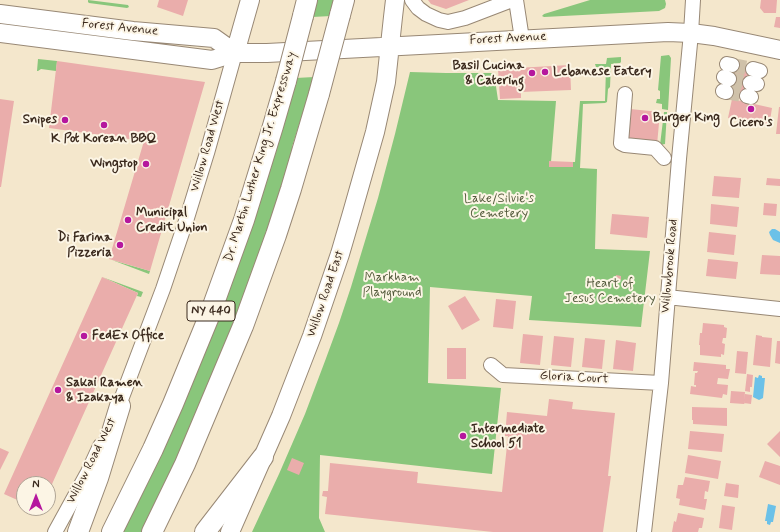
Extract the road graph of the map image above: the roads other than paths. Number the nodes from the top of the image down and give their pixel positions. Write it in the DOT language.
graph roads {
  1 [pos="250,0"];
  2 [pos="395,0"];
  3 [pos="412,0"];
  4 [pos="512,0"];
  5 [pos="516,0"];
  6 [pos="693,0"];
  7 [pos="305,8"];
  8 [pos="342,8"];
  9 [pos="0,14"];
  10 [pos="0,33"];
  11 [pos="692,33"];
  12 [pos="522,39"];
  13 [pos="390,46"];
  14 [pos="780,50"];
  15 [pos="235,53"];
  16 [pos="625,94"];
  17 [pos="664,158"];
  18 [pos="667,297"];
  19 [pos="780,309"];
  20 [pos="491,365"];
  21 [pos="661,382"];
  22 [pos="120,406"];
  23 [pos="264,457"];
  24 [pos="56,532"];
  25 [pos="78,532"];
  26 [pos="112,532"];
  27 [pos="152,532"];
  28 [pos="205,532"];
  29 [pos="230,532"];
  30 [pos="644,532"];
  1 -- 15 [label="main road, Willow Road West"];
  2 -- 13 [label="main road, Willow Road East"];
  3 -- 4 [label="street"];
  5 -- 12 [label="street"];
  6 -- 11 [label="street, Willowbrook Road"];
  7 -- 26 [label="highway, Dr. Martin Luther King Jr. Expressway / NY 440, bridge"];
  8 -- 27 [label="highway, NY 440, bridge"];
  9 -- 15 [label="main road, Forest Avenue"];
  10 -- 15 [label="main road, Forest Avenue"];
  11 -- 12 [label="main road, Forest Avenue"];
  11 -- 14 [label="main road, Forest Avenue"];
  11 -- 18 [label="street, Willowbrook Road"];
  12 -- 13 [label="main road, Forest Avenue"];
  13 -- 15 [label="main road, Forest Avenue"];
  13 -- 23 [label="main road, Willow Road East"];
  15 -- 22 [label="street, Willow Road West"];
  16 -- 17 [label="street"];
  18 -- 19 [label="street"];
  18 -- 21 [label="street, Willowbrook Road"];
  20 -- 21 [label="street, Gloria Court"];
  21 -- 30 [label="street, Willowbrook Road"];
  22 -- 24 [label="street, Willow Road West"];
  22 -- 25 [label="highway"];
  23 -- 28 [label="highway"];
  23 -- 29 [label="main road, Willow Road East"];
}
